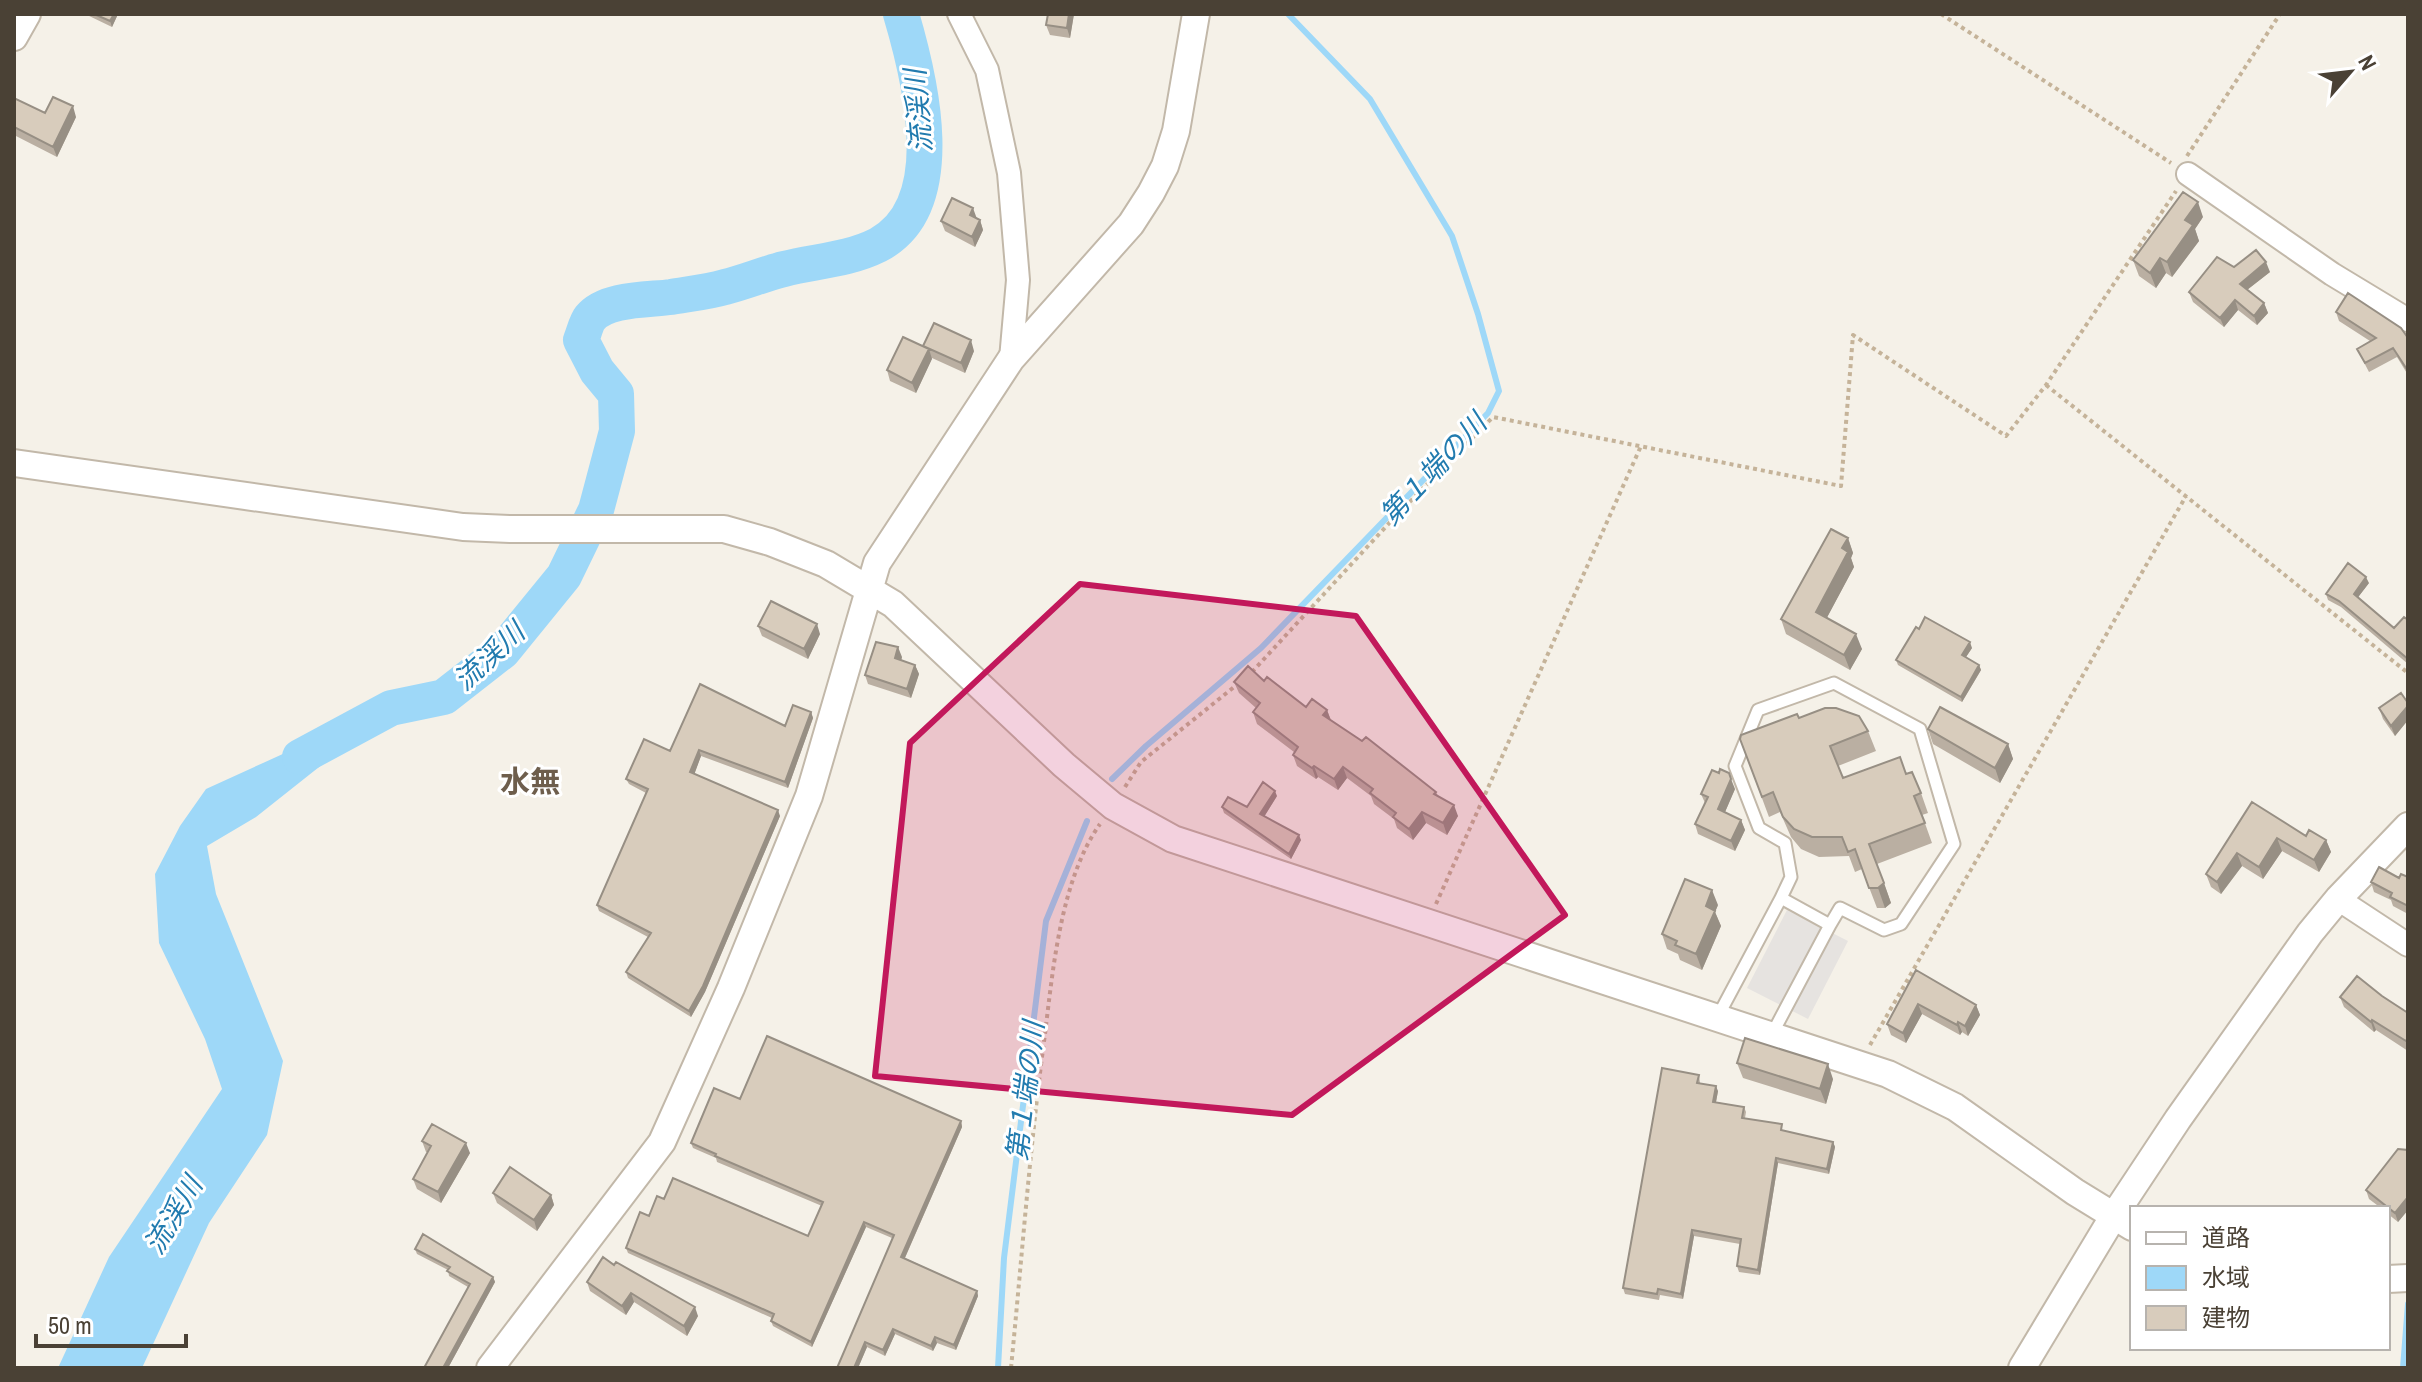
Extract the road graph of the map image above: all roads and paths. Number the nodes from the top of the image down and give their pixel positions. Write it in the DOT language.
graph roads {
  1 [pos="27,14"];
  2 [pos="959,14"];
  3 [pos="1196,14"];
  4 [pos="1941,14"];
  5 [pos="2280,14"];
  6 [pos="14,37"];
  7 [pos="2188,174"];
  8 [pos="2408,320"];
  9 [pos="1011,359"];
  10 [pos="2046,385"];
  11 [pos="1641,446"];
  12 [pos="14,463"];
  13 [pos="2186,496"];
  14 [pos="870,590"];
  15 [pos="2408,673"];
  16 [pos="1113,806"];
  17 [pos="2408,826"];
  18 [pos="1781,898"];
  19 [pos="2338,899"];
  20 [pos="1426,924"];
  21 [pos="1830,925"];
  22 [pos="2408,945"];
  23 [pos="1717,1019"];
  24 [pos="1771,1036"];
  25 [pos="1854,1064"];
  26 [pos="2132,1206"];
  27 [pos="2122,1222"];
  28 [pos="490,1368"];
  29 [pos="1011,1368"];
  30 [pos="2022,1368"];
  1 -- 6 [label="street"];
  2 -- 9 [label="street"];
  3 -- 9 [label="street"];
  4 -- 5 [label="path"];
  7 -- 8 [label="street"];
  7 -- 10 [label="path"];
  9 -- 14 [label="street"];
  10 -- 11 [label="path"];
  10 -- 13 [label="path"];
  11 -- 16 [label="path"];
  11 -- 20 [label="path"];
  12 -- 14 [label="street"];
  13 -- 15 [label="path"];
  13 -- 25 [label="path"];
  14 -- 16 [label="street"];
  14 -- 28 [label="street"];
  16 -- 20 [label="street"];
  16 -- 29 [label="path"];
  17 -- 19 [label="street"];
  18 -- 21 [label="lane"];
  18 -- 21 [label="lane"];
  18 -- 23 [label="lane"];
  19 -- 22 [label="street"];
  19 -- 26 [label="street"];
  20 -- 23 [label="street"];
  21 -- 24 [label="lane"];
  23 -- 24 [label="street"];
  24 -- 25 [label="street"];
  25 -- 27 [label="street"];
  27 -- 30 [label="street"];
}
